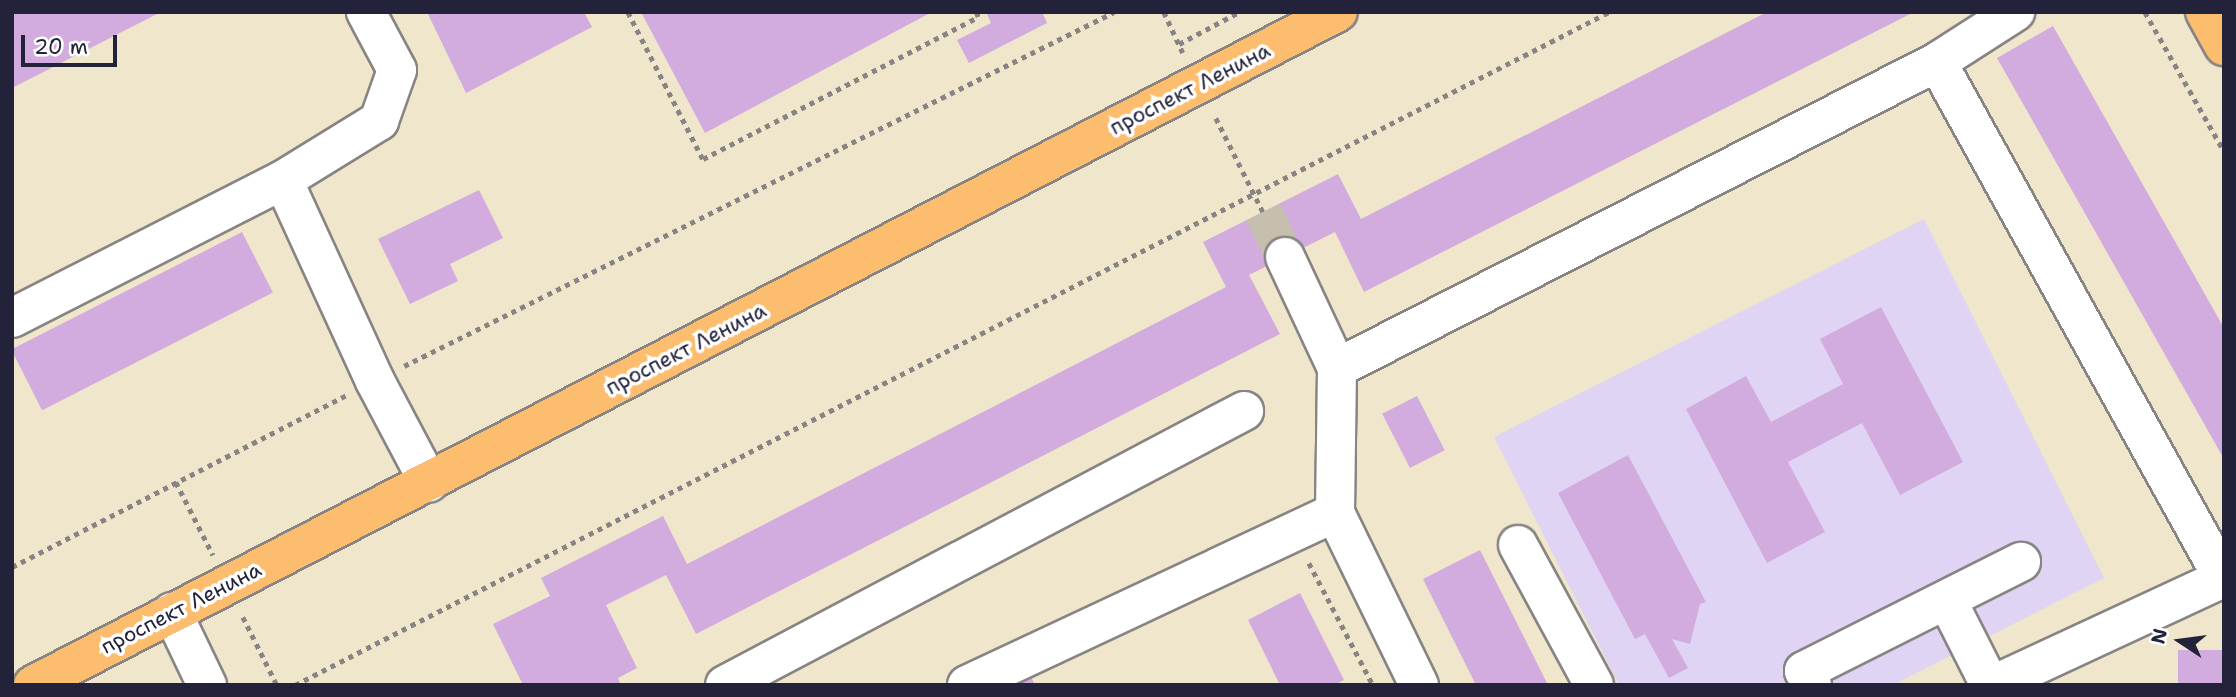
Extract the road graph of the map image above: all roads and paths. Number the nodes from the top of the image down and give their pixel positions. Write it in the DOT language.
graph roads {
  1 [pos="366,12"];
  2 [pos="628,12"];
  3 [pos="976,12"];
  4 [pos="1114,12"];
  5 [pos="1164,12"];
  6 [pos="1239,12"];
  7 [pos="1338,12"];
  8 [pos="1609,12"];
  9 [pos="2015,12"];
  10 [pos="2145,12"];
  11 [pos="1179,44"];
  12 [pos="1186,58"];
  13 [pos="1937,62"];
  14 [pos="1216,118"];
  15 [pos="2224,151"];
  16 [pos="283,180"];
  17 [pos="1255,195"];
  18 [pos="1263,212"];
  19 [pos="1285,257"];
  20 [pos="12,318"];
  21 [pos="1337,368"];
  22 [pos="374,381"];
  23 [pos="1244,411"];
  24 [pos="429,483"];
  25 [pos="1335,513"];
  26 [pos="1294,534"];
  27 [pos="1518,545"];
  28 [pos="2021,562"];
  29 [pos="12,567"];
  30 [pos="2224,578"];
  31 [pos="1947,600"];
  32 [pos="172,612"];
  33 [pos="1411,682"];
  34 [pos="33,685"];
  35 [pos="207,685"];
  36 [pos="295,685"];
  37 [pos="725,685"];
  38 [pos="967,685"];
  39 [pos="1373,685"];
  40 [pos="1594,685"];
  41 [pos="1811,685"];
  42 [pos="1991,685"];
  1 -- 16 [label="street"];
  2 -- 3 [label="path"];
  4 -- 22 [label="path"];
  5 -- 11 [label="path"];
  6 -- 11 [label="path"];
  7 -- 24 [label="main road, проспект Ленина"];
  8 -- 17 [label="path"];
  9 -- 13 [label="street"];
  10 -- 15 [label="path"];
  11 -- 12 [label="path"];
  13 -- 21 [label="street"];
  13 -- 30 [label="street"];
  14 -- 17 [label="path"];
  16 -- 20 [label="street"];
  16 -- 22 [label="street"];
  17 -- 18 [label="path"];
  17 -- 36 [label="path"];
  19 -- 21 [label="street"];
  21 -- 25 [label="street"];
  22 -- 24 [label="street"];
  22 -- 29 [label="path"];
  23 -- 37 [label="street"];
  24 -- 32 [label="main road, проспект Ленина"];
  25 -- 26 [label="street"];
  25 -- 33 [label="street"];
  26 -- 38 [label="street"];
  26 -- 39 [label="path"];
  27 -- 40 [label="street"];
  28 -- 31 [label="street"];
  30 -- 42 [label="street"];
  31 -- 41 [label="street"];
  31 -- 42 [label="street"];
  32 -- 34 [label="main road, проспект Ленина"];
  32 -- 35 [label="street"];
}
